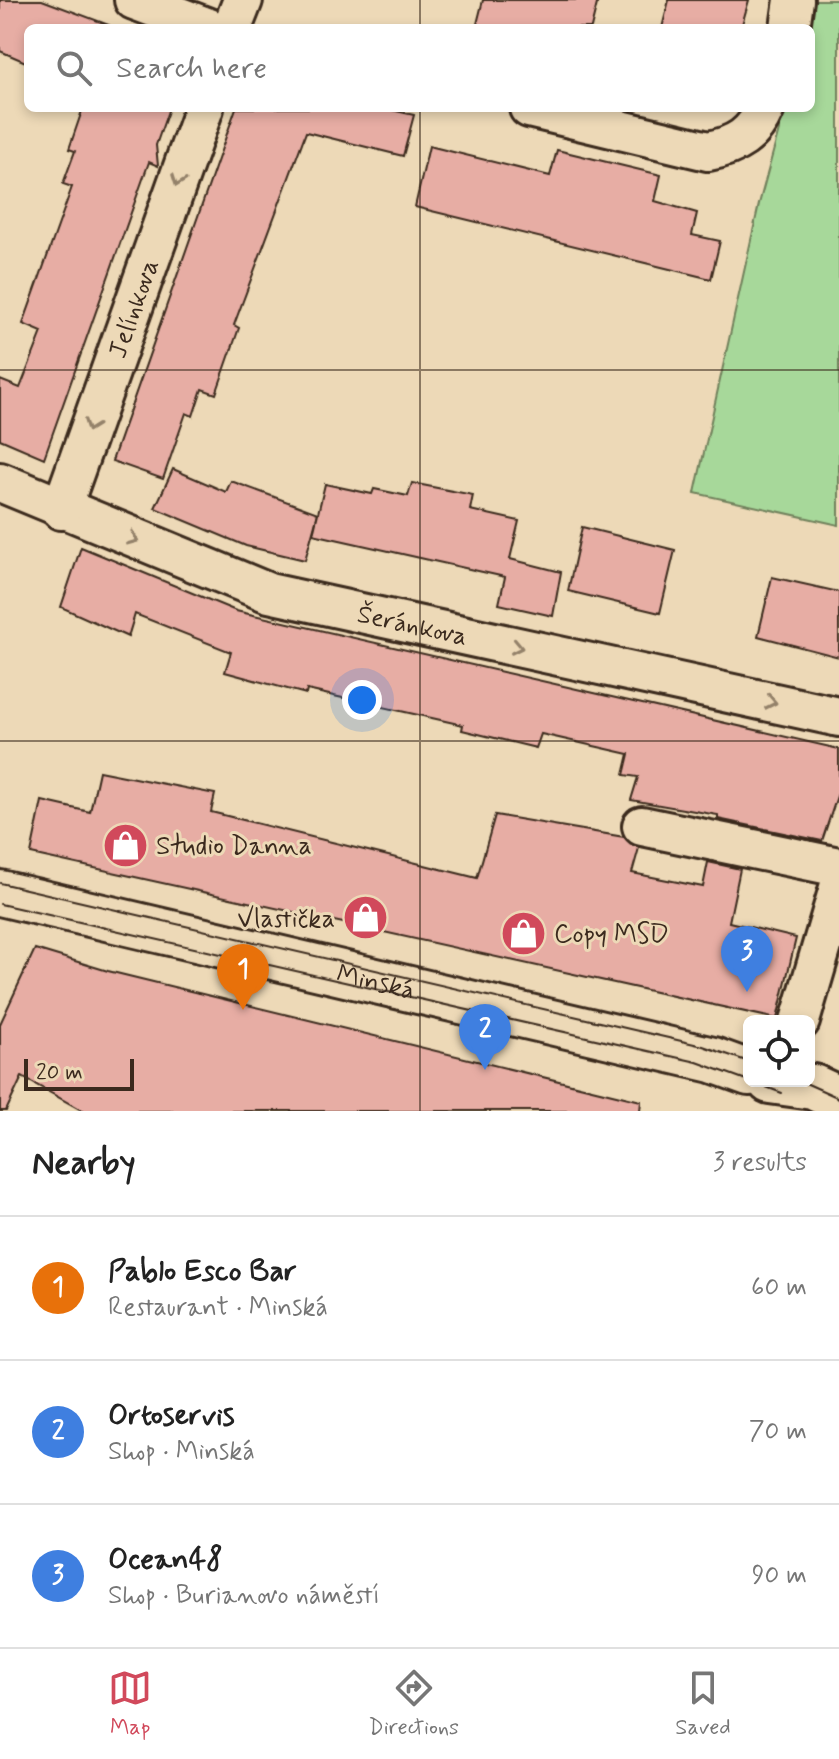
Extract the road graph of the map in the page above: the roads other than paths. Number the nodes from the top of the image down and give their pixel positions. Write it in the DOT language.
graph roads {
  1 [pos="134,0"];
  2 [pos="243,0"];
  3 [pos="794,0"];
  4 [pos="198,24"];
  5 [pos="234,24"];
  6 [pos="791,24"];
  7 [pos="203,112"];
  8 [pos="546,112"];
  9 [pos="763,112"];
  10 [pos="0,482"];
  11 [pos="61,510"];
  12 [pos="839,717"];
  13 [pos="642,826"];
  14 [pos="839,867"];
  15 [pos="839,888"];
  16 [pos="0,893"];
  17 [pos="802,1015"];
  18 [pos="743,1073"];
  19 [pos="813,1087"];
  20 [pos="839,1099"];
  1 -- 4 [label="street"];
  2 -- 5 [label="street"];
  3 -- 6 [label="street"];
  7 -- 11 [label="street, Jelínkova, one-way"];
  8 -- 9 [label="street"];
  10 -- 11 [label="street, Šeránkova"];
  11 -- 12 [label="street, Šeránkova, one-way"];
  13 -- 14 [label="street"];
  15 -- 17 [label="street"];
  16 -- 18 [label="street, Minská"];
  19 -- 20 [label="street, Minská"];
}
